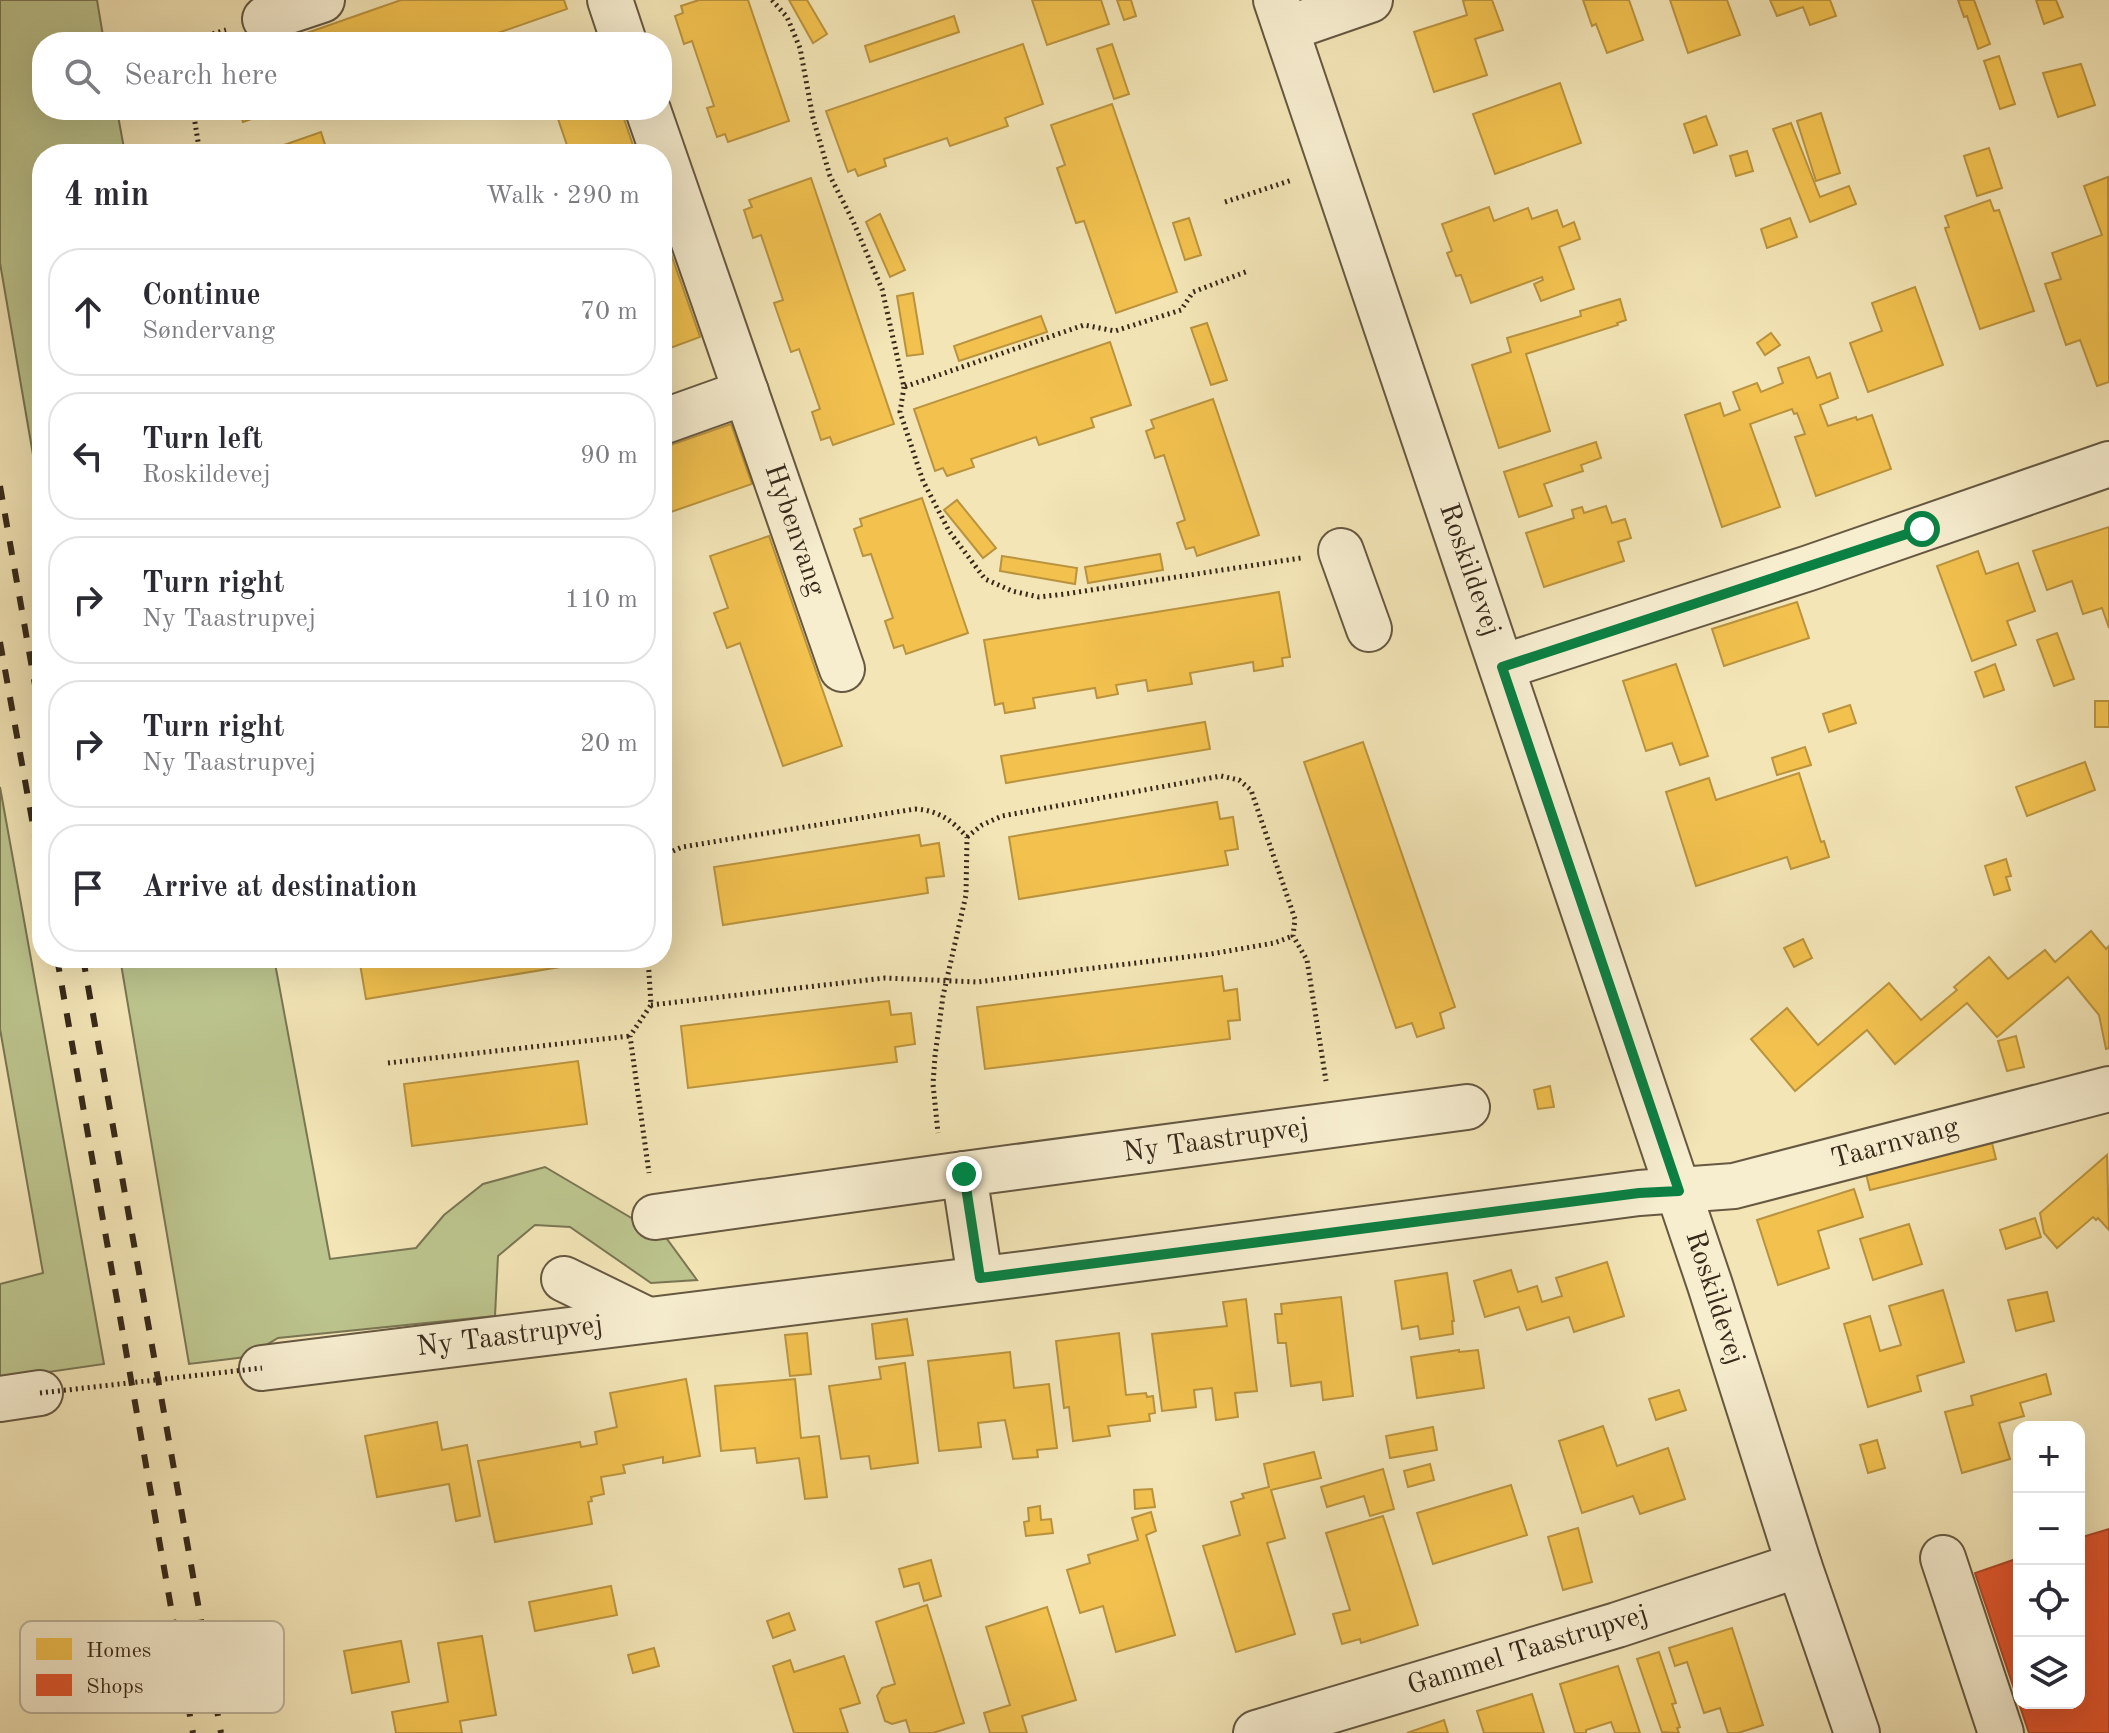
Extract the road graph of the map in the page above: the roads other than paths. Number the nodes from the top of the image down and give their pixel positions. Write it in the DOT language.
graph roads {
  1 [pos="322,0"];
  2 [pos="610,0"];
  3 [pos="1364,1"];
  4 [pos="1281,15"];
  5 [pos="265,19"];
  6 [pos="621,32"];
  7 [pos="651,120"];
  8 [pos="660,144"];
  9 [pos="672,179"];
  10 [pos="746,392"];
  11 [pos="672,418"];
  12 [pos="2109,464"];
  13 [pos="1341,551"];
  14 [pos="1369,629"];
  15 [pos="1502,667"];
  16 [pos="842,669"];
  17 [pos="2109,1089"];
  18 [pos="1467,1107"];
  19 [pos="954,1176"];
  20 [pos="1679,1191"];
  21 [pos="655,1217"];
  22 [pos="980,1278"];
  23 [pos="564,1279"];
  24 [pos="648,1320"];
  25 [pos="262,1368"];
  26 [pos="1943,1558"];
  27 [pos="1799,1565"];
  28 [pos="1256,1733"];
  29 [pos="1857,1733"];
  30 [pos="2001,1733"];
  1 -- 5 [label="street"];
  2 -- 6 [label="street"];
  3 -- 4 [label="street"];
  4 -- 15 [label="street, Roskildevej"];
  7 -- 8 [label="street, Hybenvang"];
  9 -- 10 [label="street, Hybenvang"];
  10 -- 11 [label="street"];
  10 -- 16 [label="street, Hybenvang"];
  12 -- 15 [label="street"];
  13 -- 14 [label="street"];
  15 -- 20 [label="street, Roskildevej"];
  17 -- 20 [label="street, Taarnvang"];
  18 -- 19 [label="street, Ny Taastrupvej"];
  19 -- 21 [label="street, Ny Taastrupvej"];
  19 -- 22 [label="street"];
  20 -- 22 [label="street, Ny Taastrupvej"];
  20 -- 27 [label="street, Roskildevej"];
  22 -- 24 [label="street, Ny Taastrupvej"];
  23 -- 24 [label="street"];
  24 -- 25 [label="street, Ny Taastrupvej"];
  26 -- 30 [label="street"];
  27 -- 28 [label="street, Gammel Taastrupvej"];
  27 -- 29 [label="street, Roskildevej"];
}
